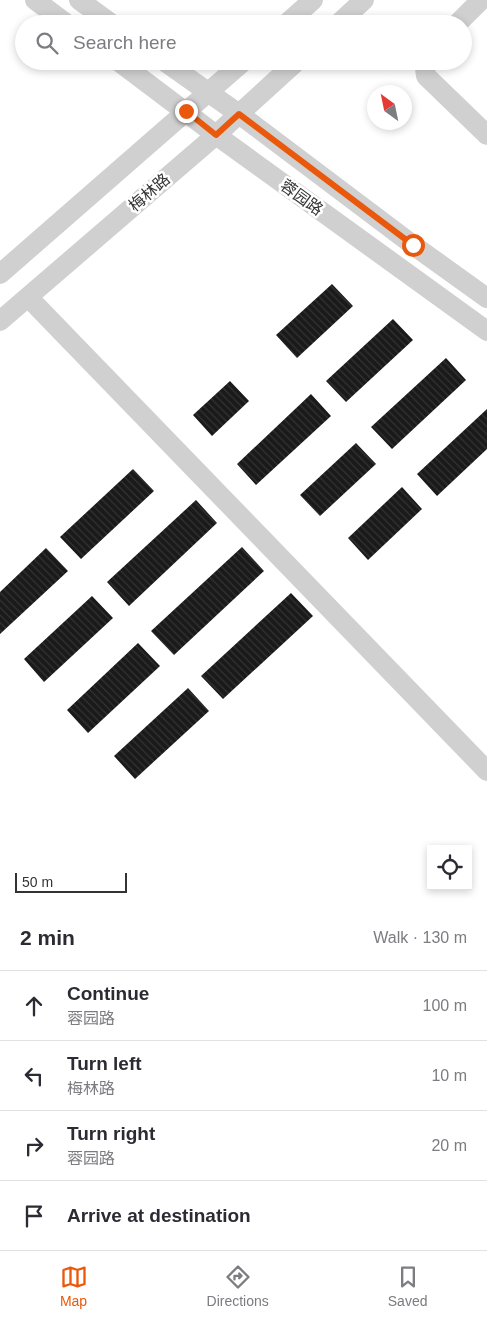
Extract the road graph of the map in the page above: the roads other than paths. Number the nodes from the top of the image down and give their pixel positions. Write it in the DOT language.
graph roads {
  1 [pos="34,0"];
  2 [pos="79,0"];
  3 [pos="313,0"];
  4 [pos="364,0"];
  5 [pos="481,0"];
  6 [pos="55,15"];
  7 [pos="100,15"];
  8 [pos="296,15"];
  9 [pos="348,15"];
  10 [pos="466,15"];
  11 [pos="130,70"];
  12 [pos="177,70"];
  13 [pos="234,70"];
  14 [pos="287,70"];
  15 [pos="425,70"];
  16 [pos="208,92"];
  17 [pos="186,111"];
  18 [pos="239,114"];
  19 [pos="216,135"];
  20 [pos="487,135"];
  21 [pos="0,274"];
  22 [pos="28,297"];
  23 [pos="487,298"];
  24 [pos="0,321"];
  25 [pos="487,332"];
  26 [pos="487,771"];
  1 -- 6 [label="street"];
  2 -- 7 [label="street"];
  3 -- 8 [label="street"];
  4 -- 9 [label="street"];
  5 -- 10 [label="street"];
  11 -- 17 [label="street, 蓉园路"];
  12 -- 16 [label="street, 蓉园路"];
  13 -- 16 [label="street"];
  14 -- 18 [label="street, 梅林路"];
  15 -- 20 [label="street"];
  16 -- 17 [label="street"];
  16 -- 18 [label="street, 蓉园路"];
  17 -- 19 [label="street, 蓉园路"];
  17 -- 21 [label="street"];
  18 -- 19 [label="street, 梅林路"];
  18 -- 23 [label="street, 蓉园路"];
  19 -- 22 [label="street, 梅林路"];
  19 -- 25 [label="street, 蓉园路"];
  22 -- 24 [label="street, 梅林路"];
  22 -- 26 [label="street"];
}
